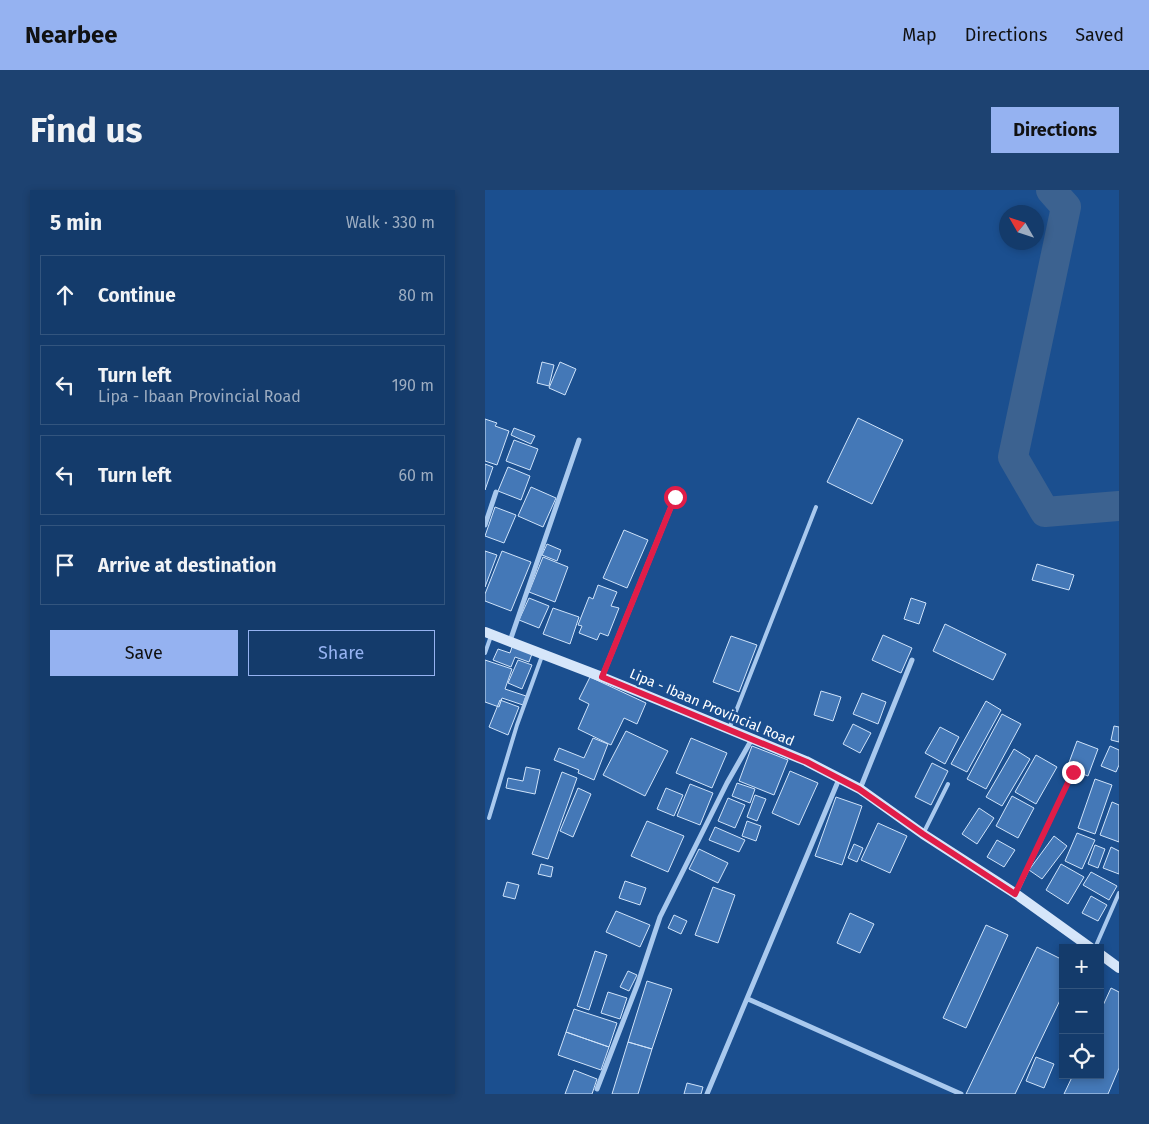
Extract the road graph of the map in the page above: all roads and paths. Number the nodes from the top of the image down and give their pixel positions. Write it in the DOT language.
graph roads {
  1 [pos="579,440"];
  2 [pos="496,492"];
  3 [pos="675,497"];
  4 [pos="816,507"];
  5 [pos="485,525"];
  6 [pos="489,634"];
  7 [pos="510,642"];
  8 [pos="485,653"];
  9 [pos="543,654"];
  10 [pos="912,660"];
  11 [pos="602,677"];
  12 [pos="729,729"];
  13 [pos="752,739"];
  14 [pos="1073,772"];
  15 [pos="839,778"];
  16 [pos="948,784"];
  17 [pos="859,789"];
  18 [pos="489,818"];
  19 [pos="923,834"];
  20 [pos="1119,893"];
  21 [pos="1015,894"];
  22 [pos="1087,944"];
  23 [pos="1095,944"];
  24 [pos="1104,957"];
  25 [pos="1119,968"];
  26 [pos="748,999"];
  27 [pos="597,1089"];
  28 [pos="707,1094"];
  29 [pos="961,1094"];
  1 -- 7 [label="street"];
  2 -- 5 [label="street"];
  3 -- 11 [label="street"];
  4 -- 12 [label="lane"];
  6 -- 7 [label="main road, Lipa - Ibaan Provincial Road"];
  6 -- 8 [label="lane"];
  7 -- 9 [label="main road, Lipa - Ibaan Provincial Road"];
  9 -- 11 [label="main road, Lipa - Ibaan Provincial Road"];
  9 -- 18 [label="lane"];
  10 -- 17 [label="street"];
  11 -- 12 [label="main road, Lipa - Ibaan Provincial Road"];
  12 -- 13 [label="main road, Lipa - Ibaan Provincial Road"];
  13 -- 15 [label="main road, Lipa - Ibaan Provincial Road"];
  13 -- 27 [label="street"];
  14 -- 21 [label="lane"];
  15 -- 17 [label="main road, Lipa - Ibaan Provincial Road"];
  15 -- 26 [label="street"];
  16 -- 19 [label="lane"];
  17 -- 19 [label="main road, Lipa - Ibaan Provincial Road"];
  19 -- 21 [label="main road, Lipa - Ibaan Provincial Road"];
  20 -- 23 [label="lane"];
  21 -- 22 [label="main road, Lipa - Ibaan Provincial Road"];
  24 -- 25 [label="main road"];
  26 -- 28 [label="street"];
  26 -- 29 [label="street"];
}
